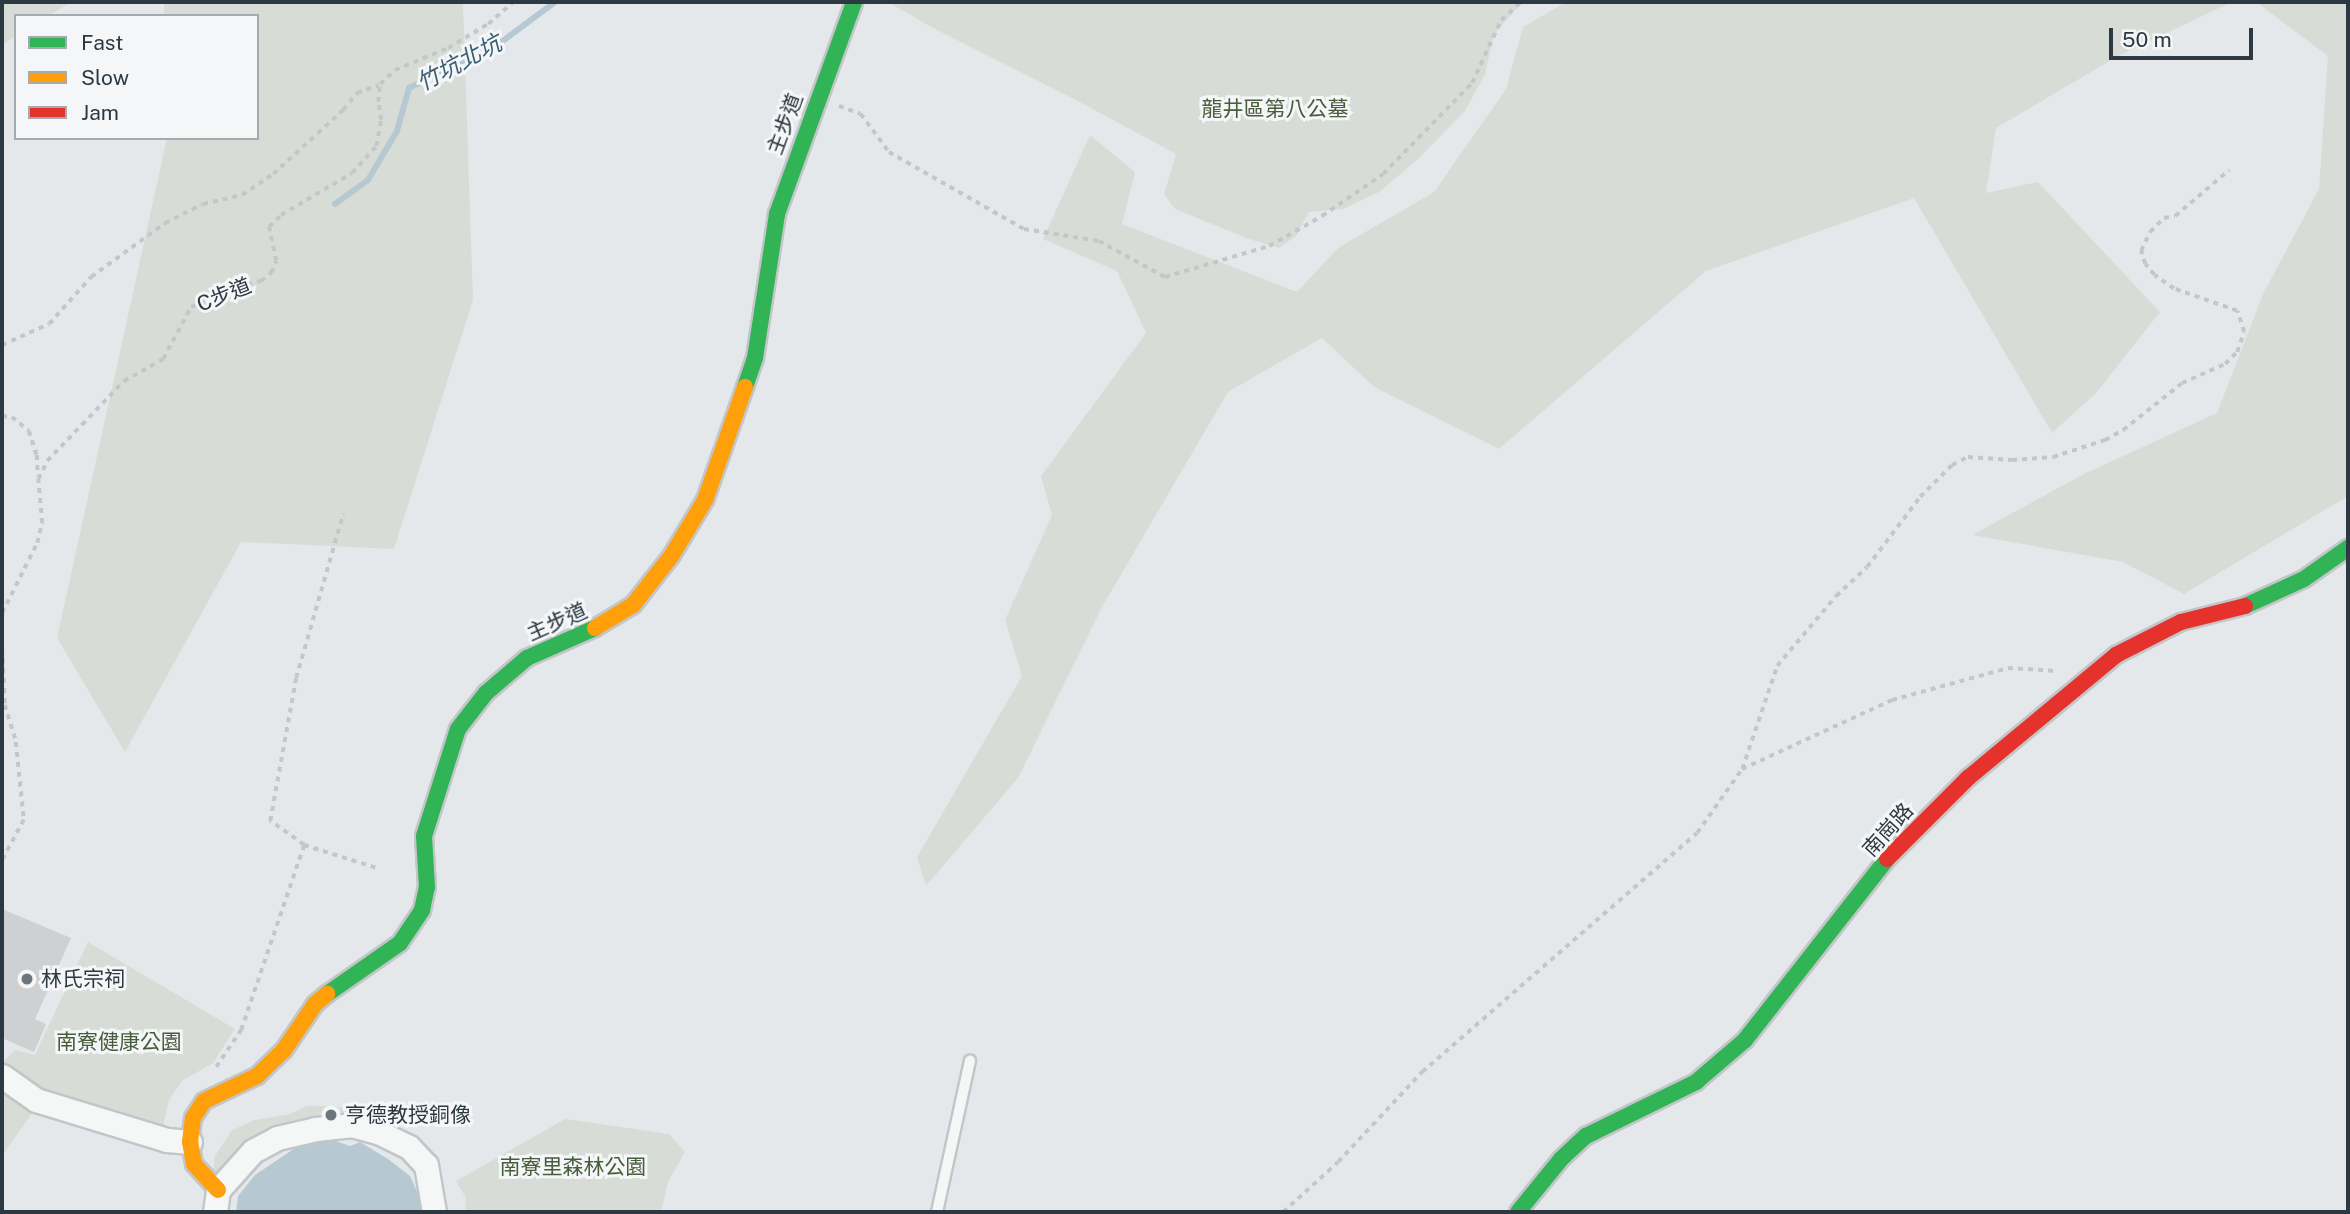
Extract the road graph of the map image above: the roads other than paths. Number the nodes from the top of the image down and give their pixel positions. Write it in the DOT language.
graph roads {
  1 [pos="854,2"];
  2 [pos="2348,548"];
  3 [pos="970,1061"];
  4 [pos="2,1076"];
  5 [pos="190,1142"];
  6 [pos="217,1201"];
  7 [pos="434,1212"];
  8 [pos="937,1212"];
  9 [pos="1518,1212"];
  1 -- 5 [label="street, 主步道"];
  2 -- 9 [label="street, 南崗路"];
  3 -- 8 [label="lane"];
  4 -- 5 [label="street"];
  5 -- 6 [label="street"];
  6 -- 7 [label="street"];
}
